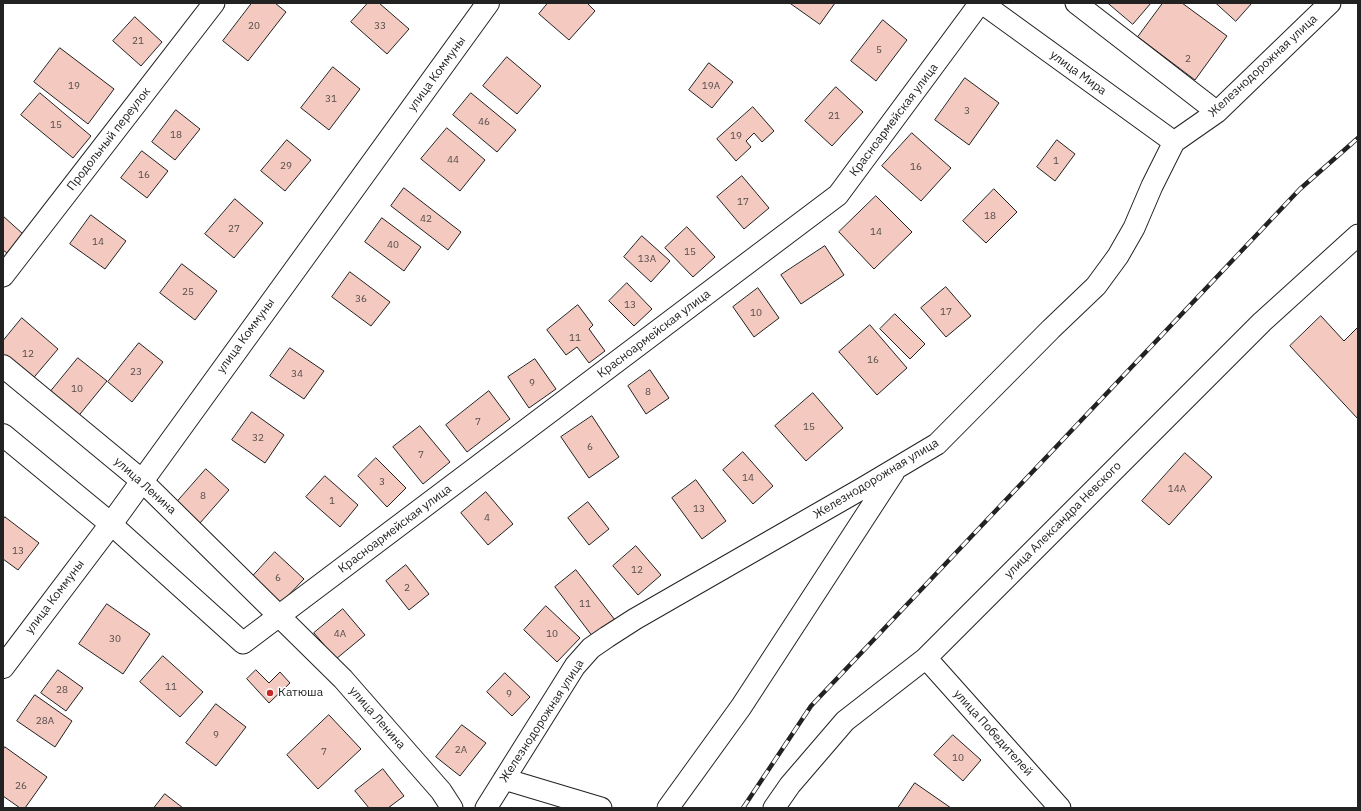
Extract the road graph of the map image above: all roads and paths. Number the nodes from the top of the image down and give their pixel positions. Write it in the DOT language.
graph roads {
  1 [pos="214,3"];
  2 [pos="488,3"];
  3 [pos="981,3"];
  4 [pos="1076,3"];
  5 [pos="1330,3"];
  6 [pos="1217,112"];
  7 [pos="1174,142"];
  8 [pos="1358,236"];
  9 [pos="3,276"];
  10 [pos="3,366"];
  11 [pos="3,435"];
  12 [pos="897,468"];
  13 [pos="142,480"];
  14 [pos="111,524"];
  15 [pos="279,616"];
  16 [pos="926,658"];
  17 [pos="3,667"];
  18 [pos="504,779"];
  19 [pos="452,808"];
  20 [pos="486,808"];
  21 [pos="601,808"];
  22 [pos="668,808"];
  23 [pos="774,808"];
  24 [pos="1060,808"];
  1 -- 9 [label="street, Продольный переулок"];
  2 -- 13 [label="street, улица Коммуны"];
  3 -- 7 [label="street, улица Мира"];
  3 -- 15 [label="street, Красноармейская улица"];
  4 -- 6 [label="street"];
  5 -- 6 [label="street, Железнодорожная улица"];
  6 -- 7 [label="street, Железнодорожная улица"];
  7 -- 12 [label="street, Железнодорожная улица"];
  8 -- 16 [label="street, улица Александра Невского"];
  10 -- 13 [label="street, улица Ленина"];
  11 -- 14 [label="street"];
  12 -- 18 [label="street, Железнодорожная улица"];
  12 -- 22 [label="street"];
  13 -- 14 [label="street, улица Коммуны"];
  13 -- 15 [label="street, улица Ленина"];
  14 -- 15 [label="street"];
  14 -- 17 [label="street, улица Коммуны"];
  15 -- 19 [label="street, улица Ленина"];
  16 -- 23 [label="street, улица Александра Невского"];
  16 -- 24 [label="street, улица Победителей"];
  18 -- 20 [label="street, Железнодорожная улица"];
  18 -- 21 [label="street"];
}
